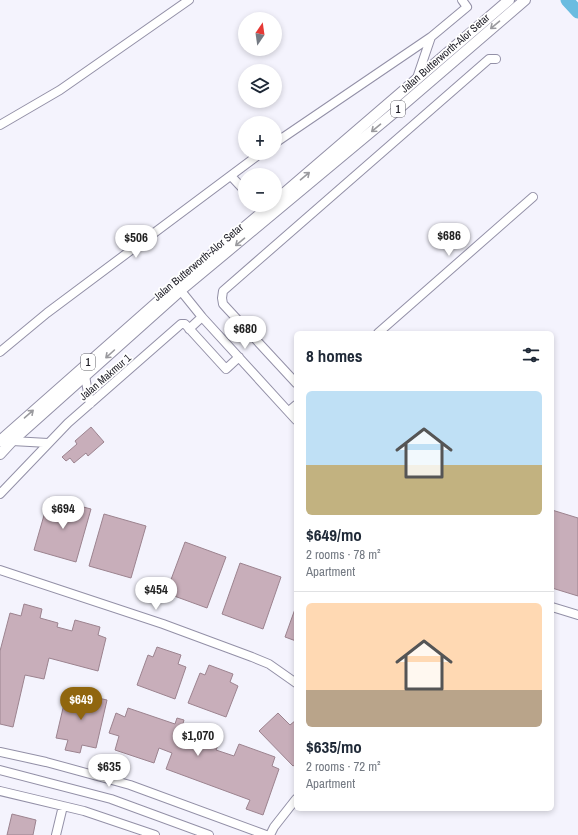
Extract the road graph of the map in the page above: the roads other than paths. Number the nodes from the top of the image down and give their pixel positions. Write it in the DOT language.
graph roads {
  1 [pos="189,0"];
  2 [pos="462,0"];
  3 [pos="508,0"];
  4 [pos="525,0"];
  5 [pos="431,37"];
  6 [pos="496,59"];
  7 [pos="416,81"];
  8 [pos="0,125"];
  9 [pos="282,138"];
  10 [pos="252,160"];
  11 [pos="230,176"];
  12 [pos="238,184"];
  13 [pos="282,195"];
  14 [pos="533,197"];
  15 [pos="259,212"];
  16 [pos="178,288"];
  17 [pos="202,317"];
  18 [pos="189,329"];
  19 [pos="380,331"];
  20 [pos="0,352"];
  21 [pos="239,358"];
  22 [pos="85,376"];
  23 [pos="294,381"];
  24 [pos="90,404"];
  25 [pos="294,407"];
  26 [pos="289,411"];
  27 [pos="294,417"];
  28 [pos="0,441"];
  29 [pos="12,441"];
  30 [pos="48,443"];
  31 [pos="0,454"];
  32 [pos="0,494"];
  33 [pos="0,570"];
  34 [pos="554,608"];
  35 [pos="578,615"];
  36 [pos="294,682"];
  37 [pos="0,752"];
  38 [pos="0,770"];
  39 [pos="0,791"];
  40 [pos="294,802"];
  41 [pos="63,806"];
  42 [pos="56,835"];
  43 [pos="155,835"];
  44 [pos="209,835"];
  45 [pos="266,835"];
  46 [pos="270,835"];
  1 -- 8 [label="street"];
  2 -- 5 [label="street"];
  3 -- 7 [label="main road, Jalan Butterworth-Alor Setar / 1"];
  4 -- 16 [label="main road, Jalan Butterworth-Alor Setar / 1, one-way"];
  5 -- 7 [label="street"];
  5 -- 9 [label="street"];
  6 -- 23 [label="street"];
  13 -- 7 [label="main road, Jalan Butterworth-Alor Setar / 1, one-way"];
  10 -- 11 [label="street"];
  11 -- 12 [label="street"];
  11 -- 20 [label="street"];
  14 -- 19 [label="street"];
  15 -- 16 [label="main road, Jalan Butterworth-Alor Setar / 1"];
  16 -- 17 [label="street"];
  16 -- 22 [label="main road, Jalan Butterworth-Alor Setar / 1, one-way"];
  28 -- 16 [label="main road, Jalan Butterworth-Alor Setar / 1, one-way"];
  17 -- 18 [label="street"];
  17 -- 21 [label="street"];
  18 -- 21 [label="street"];
  18 -- 24 [label="street, Jalan Makmur 1"];
  21 -- 26 [label="street"];
  22 -- 24 [label="street"];
  22 -- 29 [label="main road, Jalan Butterworth-Alor Setar / 1"];
  24 -- 30 [label="street, Jalan Makmur 1"];
  25 -- 26 [label="street"];
  26 -- 27 [label="street"];
  29 -- 30 [label="street"];
  29 -- 31 [label="main road, Jalan Butterworth-Alor Setar / 1"];
  30 -- 32 [label="street, Jalan Makmur 1"];
  33 -- 36 [label="street"];
  34 -- 35 [label="street"];
  37 -- 45 [label="street"];
  38 -- 44 [label="street"];
  39 -- 41 [label="street"];
  40 -- 46 [label="street"];
  41 -- 42 [label="street"];
  41 -- 43 [label="street"];
}
